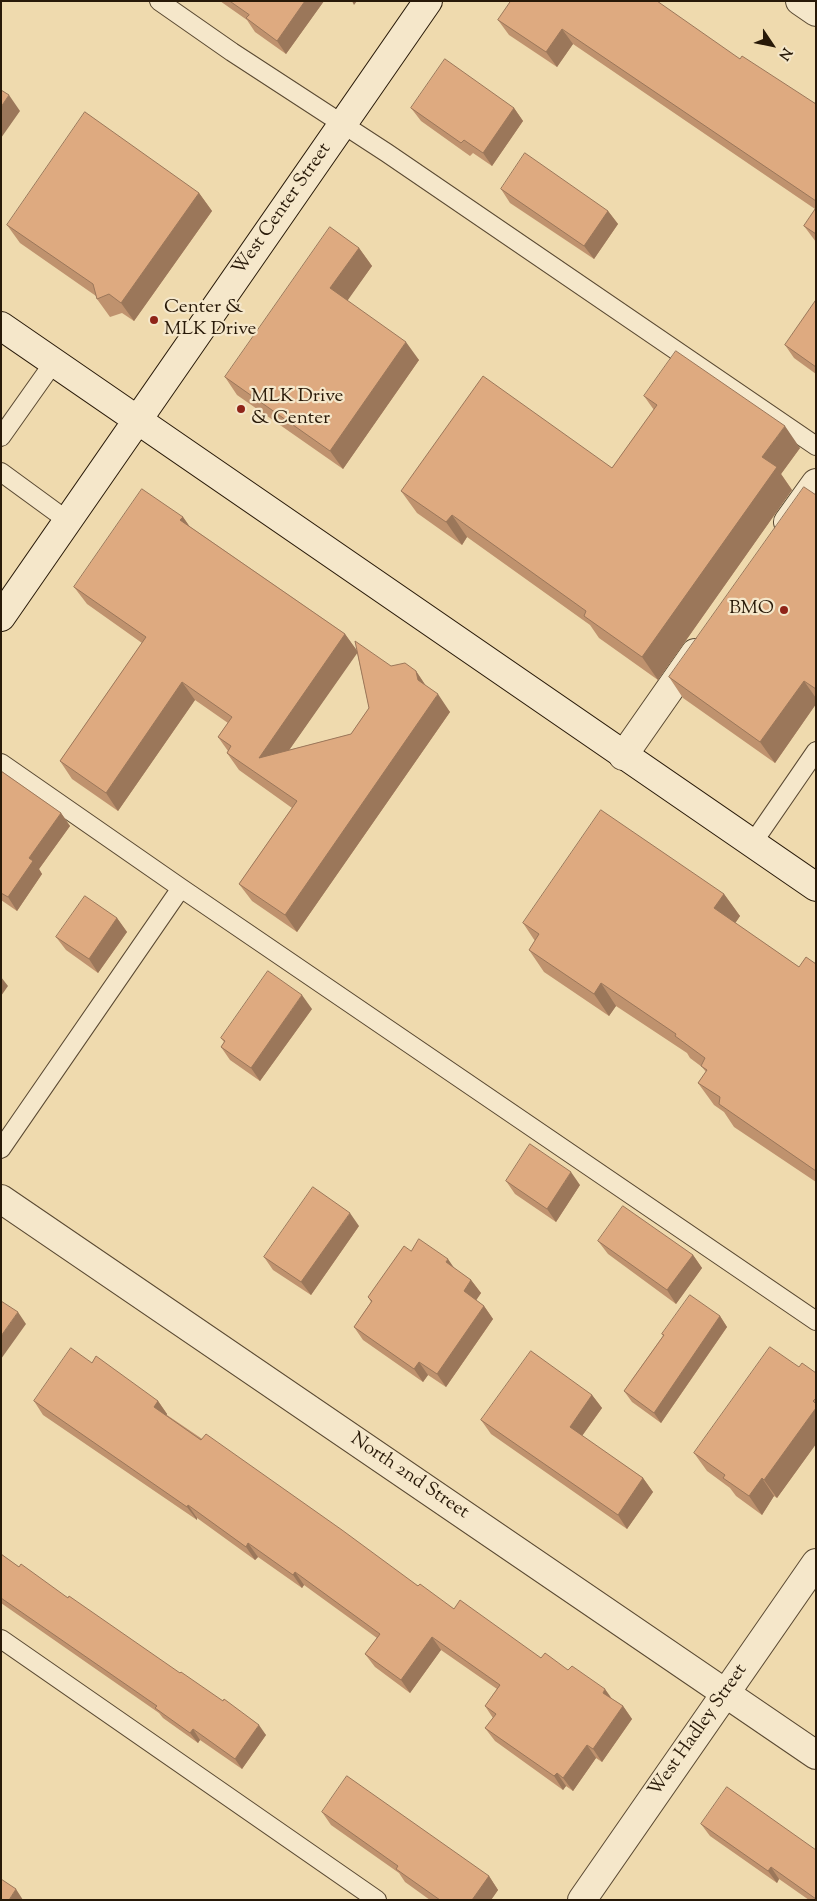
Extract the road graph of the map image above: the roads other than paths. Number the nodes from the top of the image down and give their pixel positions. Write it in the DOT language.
graph roads {
  1 [pos="159,1"];
  2 [pos="428,1"];
  3 [pos="800,1"];
  4 [pos="816,12"];
  5 [pos="343,123"];
  6 [pos="1,326"];
  7 [pos="54,362"];
  8 [pos="138,420"];
  9 [pos="1,437"];
  10 [pos="816,446"];
  11 [pos="1,472"];
  12 [pos="816,483"];
  13 [pos="68,521"];
  14 [pos="775,540"];
  15 [pos="1,617"];
  16 [pos="712,630"];
  17 [pos="816,751"];
  18 [pos="623,756"];
  19 [pos="1,763"];
  20 [pos="752,844"];
  21 [pos="816,887"];
  22 [pos="180,888"];
  23 [pos="1,1149"];
  24 [pos="1,1199"];
  25 [pos="816,1321"];
  26 [pos="816,1563"];
  27 [pos="1,1639"];
  28 [pos="725,1693"];
  29 [pos="816,1755"];
  30 [pos="378,1900"];
  31 [pos="582,1900"];
  1 -- 5 [label="lane"];
  2 -- 5 [label="street, West Center Street"];
  3 -- 4 [label="street"];
  5 -- 8 [label="street, West Center Street"];
  5 -- 10 [label="lane"];
  6 -- 7 [label="street"];
  7 -- 8 [label="street"];
  7 -- 9 [label="lane"];
  8 -- 13 [label="street, West Center Street"];
  8 -- 18 [label="street"];
  11 -- 13 [label="lane"];
  12 -- 14 [label="street"];
  13 -- 15 [label="street, West Center Street"];
  16 -- 18 [label="street"];
  17 -- 20 [label="lane"];
  18 -- 20 [label="street"];
  19 -- 22 [label="lane"];
  20 -- 21 [label="street"];
  22 -- 23 [label="lane"];
  22 -- 25 [label="lane"];
  24 -- 28 [label="street, North 2nd Street"];
  26 -- 28 [label="street, West Hadley Street"];
  27 -- 30 [label="lane"];
  28 -- 29 [label="street, North 2nd Street"];
  28 -- 31 [label="street, West Hadley Street"];
}
